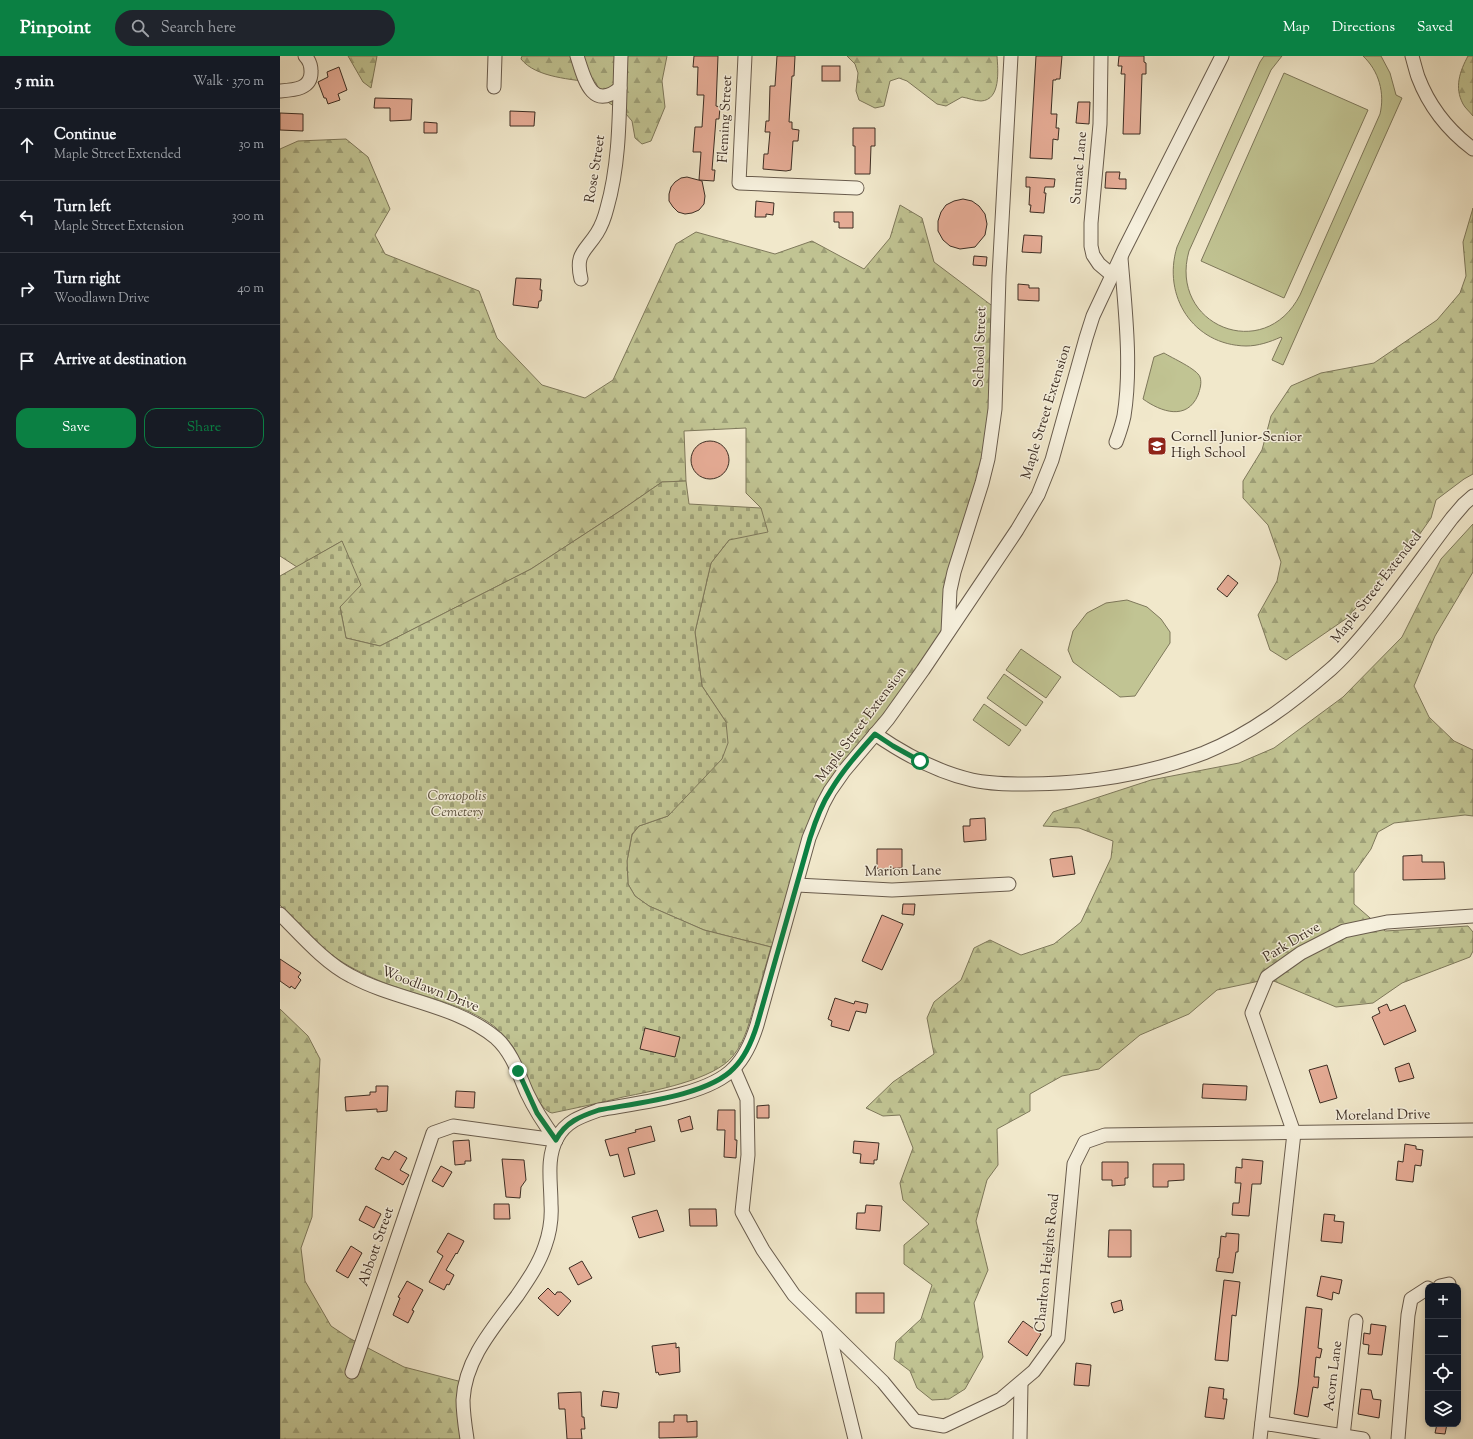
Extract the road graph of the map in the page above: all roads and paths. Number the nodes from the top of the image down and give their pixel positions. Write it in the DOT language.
graph roads {
  1 [pos="305,56"];
  2 [pos="494,56"];
  3 [pos="577,56"];
  4 [pos="620,56"];
  5 [pos="745,56"];
  6 [pos="1011,56"];
  7 [pos="1101,56"];
  8 [pos="1222,56"];
  9 [pos="1412,56"];
  10 [pos="494,87"];
  11 [pos="620,88"];
  12 [pos="280,91"];
  13 [pos="1473,149"];
  14 [pos="857,188"];
  15 [pos="1121,256"];
  16 [pos="1112,275"];
  17 [pos="580,279"];
  18 [pos="1116,442"];
  19 [pos="1473,496"];
  20 [pos="948,633"];
  21 [pos="875,734"];
  22 [pos="1009,884"];
  23 [pos="797,885"];
  24 [pos="280,914"];
  25 [pos="1473,916"];
  26 [pos="734,1069"];
  27 [pos="1473,1130"];
  28 [pos="1294,1133"];
  29 [pos="556,1140"];
  30 [pos="1425,1290"];
  31 [pos="1356,1320"];
  32 [pos="828,1329"];
  33 [pos="352,1372"];
  34 [pos="1021,1383"];
  35 [pos="1262,1423"];
  36 [pos="1343,1436"];
  37 [pos="467,1439"];
  38 [pos="855,1439"];
  39 [pos="1020,1439"];
  40 [pos="1260,1439"];
  41 [pos="1363,1439"];
  42 [pos="1398,1439"];
  1 -- 12 [label="street"];
  2 -- 10 [label="street"];
  3 -- 11 [label="street"];
  4 -- 11 [label="street, Rose Street"];
  5 -- 14 [label="street, Fleming Street"];
  6 -- 20 [label="street, School Street"];
  7 -- 16 [label="street, Sumac Lane"];
  8 -- 15 [label="street, Maple Street Extension"];
  9 -- 13 [label="street"];
  11 -- 17 [label="street, Rose Street"];
  15 -- 16 [label="street, Maple Street Extension"];
  15 -- 18 [label="street"];
  16 -- 20 [label="street, Maple Street Extension"];
  19 -- 21 [label="street, Maple Street Extended"];
  20 -- 21 [label="street, Maple Street Extension"];
  21 -- 23 [label="street, Maple Street Extension"];
  22 -- 23 [label="street, Marion Lane"];
  23 -- 26 [label="street, Maple Street Extension"];
  24 -- 29 [label="street, Woodlawn Drive"];
  25 -- 28 [label="street, Park Drive"];
  26 -- 29 [label="street, Maple Street Extension"];
  26 -- 32 [label="street, Charlton Heights Road"];
  27 -- 28 [label="street, Moreland Drive"];
  28 -- 34 [label="street, Charlton Heights Road"];
  28 -- 35 [label="street"];
  29 -- 33 [label="street, Abbott Street"];
  29 -- 37 [label="street, Maple Street Extension"];
  30 -- 42 [label="street"];
  31 -- 36 [label="street, Acorn Lane"];
  32 -- 34 [label="street, Charlton Heights Road"];
  32 -- 38 [label="street"];
  34 -- 39 [label="street"];
  35 -- 36 [label="street"];
  35 -- 40 [label="street"];
  36 -- 41 [label="street"];
}
